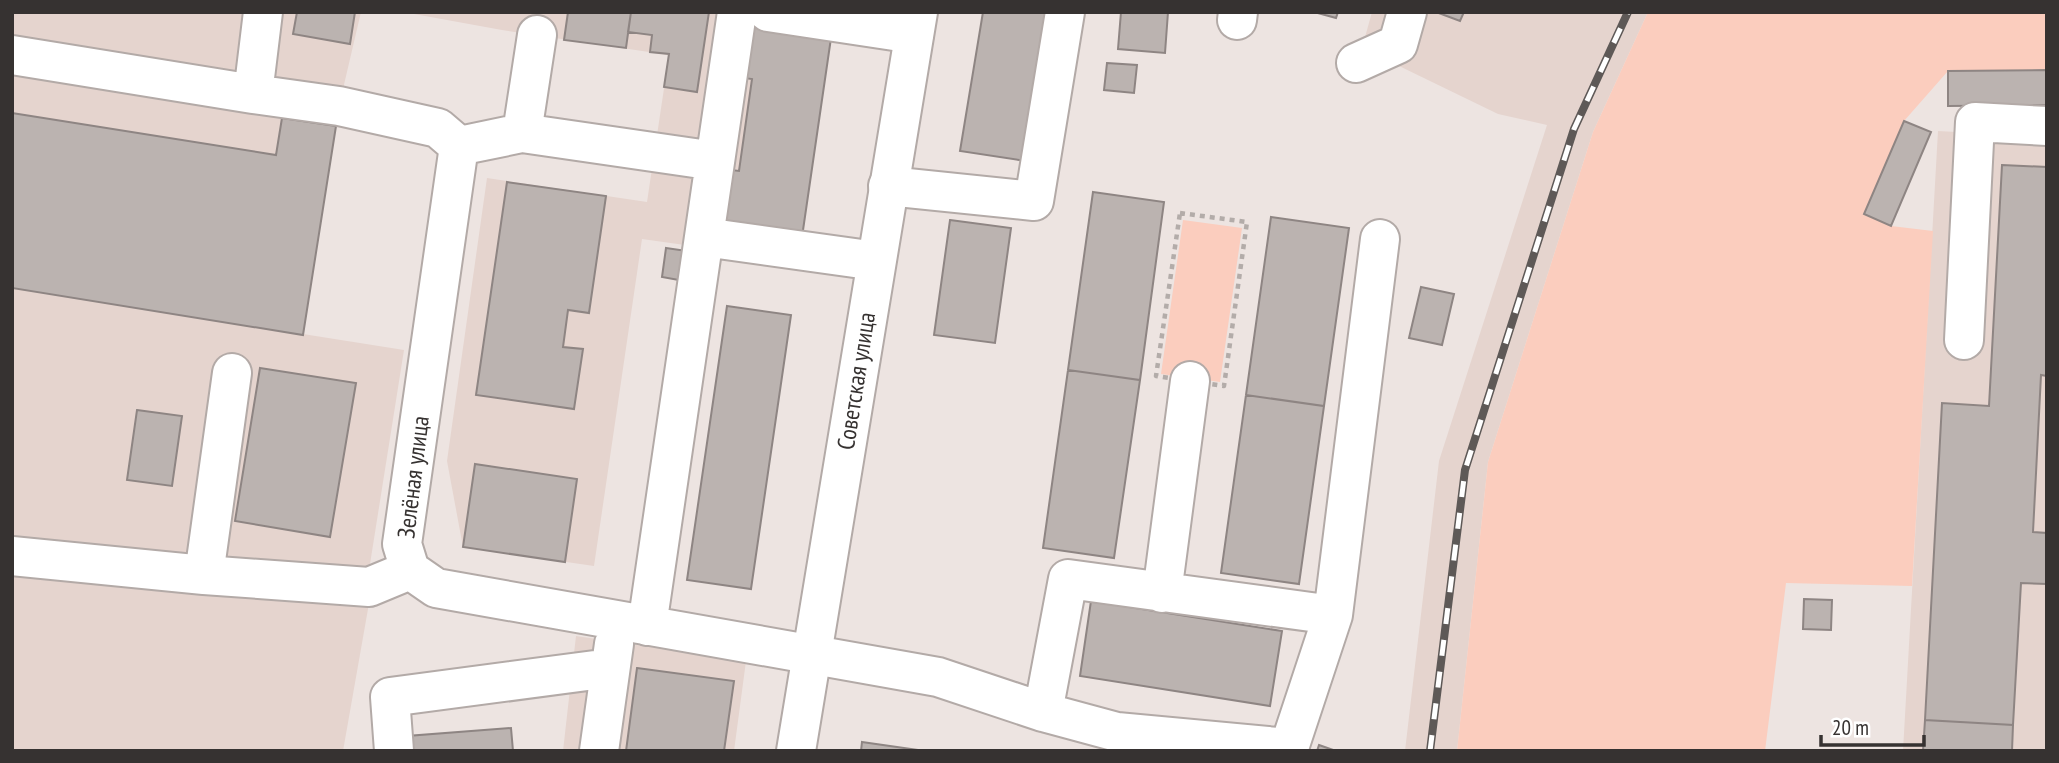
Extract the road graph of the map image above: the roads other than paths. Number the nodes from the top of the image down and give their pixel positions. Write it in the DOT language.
graph roads {
  1 [pos="263,12"];
  2 [pos="737,12"];
  3 [pos="768,12"];
  4 [pos="1065,12"];
  5 [pos="1407,12"];
  6 [pos="916,23"];
  7 [pos="537,36"];
  8 [pos="12,55"];
  9 [pos="1356,63"];
  10 [pos="253,94"];
  11 [pos="2047,126"];
  12 [pos="523,133"];
  13 [pos="459,146"];
  14 [pos="715,160"];
  15 [pos="888,186"];
  16 [pos="704,237"];
  17 [pos="1380,239"];
  18 [pos="876,261"];
  19 [pos="1964,340"];
  20 [pos="232,373"];
  21 [pos="1190,381"];
  22 [pos="12,556"];
  23 [pos="410,570"];
  24 [pos="204,575"];
  25 [pos="1162,593"];
  26 [pos="1333,615"];
  27 [pos="632,623"];
  28 [pos="811,653"];
  29 [pos="610,668"];
  30 [pos="1043,712"];
  31 [pos="1119,741"];
  32 [pos="394,751"];
  33 [pos="599,751"];
  34 [pos="796,751"];
  1 -- 10 [label="street"];
  2 -- 14 [label="street"];
  3 -- 6 [label="street"];
  4 -- 15 [label="street"];
  5 -- 9 [label="street"];
  6 -- 15 [label="street, Советская улица"];
  7 -- 12 [label="street"];
  8 -- 10 [label="street"];
  10 -- 13 [label="street"];
  11 -- 19 [label="street"];
  12 -- 13 [label="street"];
  12 -- 14 [label="street"];
  13 -- 23 [label="street, Зелёная улица"];
  14 -- 16 [label="street"];
  15 -- 18 [label="street, Советская улица"];
  16 -- 18 [label="street"];
  16 -- 27 [label="street"];
  17 -- 26 [label="street"];
  18 -- 28 [label="street, Советская улица"];
  20 -- 24 [label="street"];
  21 -- 25 [label="street"];
  22 -- 24 [label="street"];
  23 -- 24 [label="street"];
  23 -- 27 [label="street, Зелёная улица"];
  25 -- 26 [label="street"];
  25 -- 30 [label="street"];
  26 -- 31 [label="street, Зелёная улица"];
  27 -- 28 [label="street, Зелёная улица"];
  27 -- 29 [label="street"];
  28 -- 30 [label="street, Зелёная улица"];
  28 -- 34 [label="street, Советская улица"];
  29 -- 32 [label="street"];
  29 -- 33 [label="street"];
  30 -- 31 [label="street, Зелёная улица"];
}
